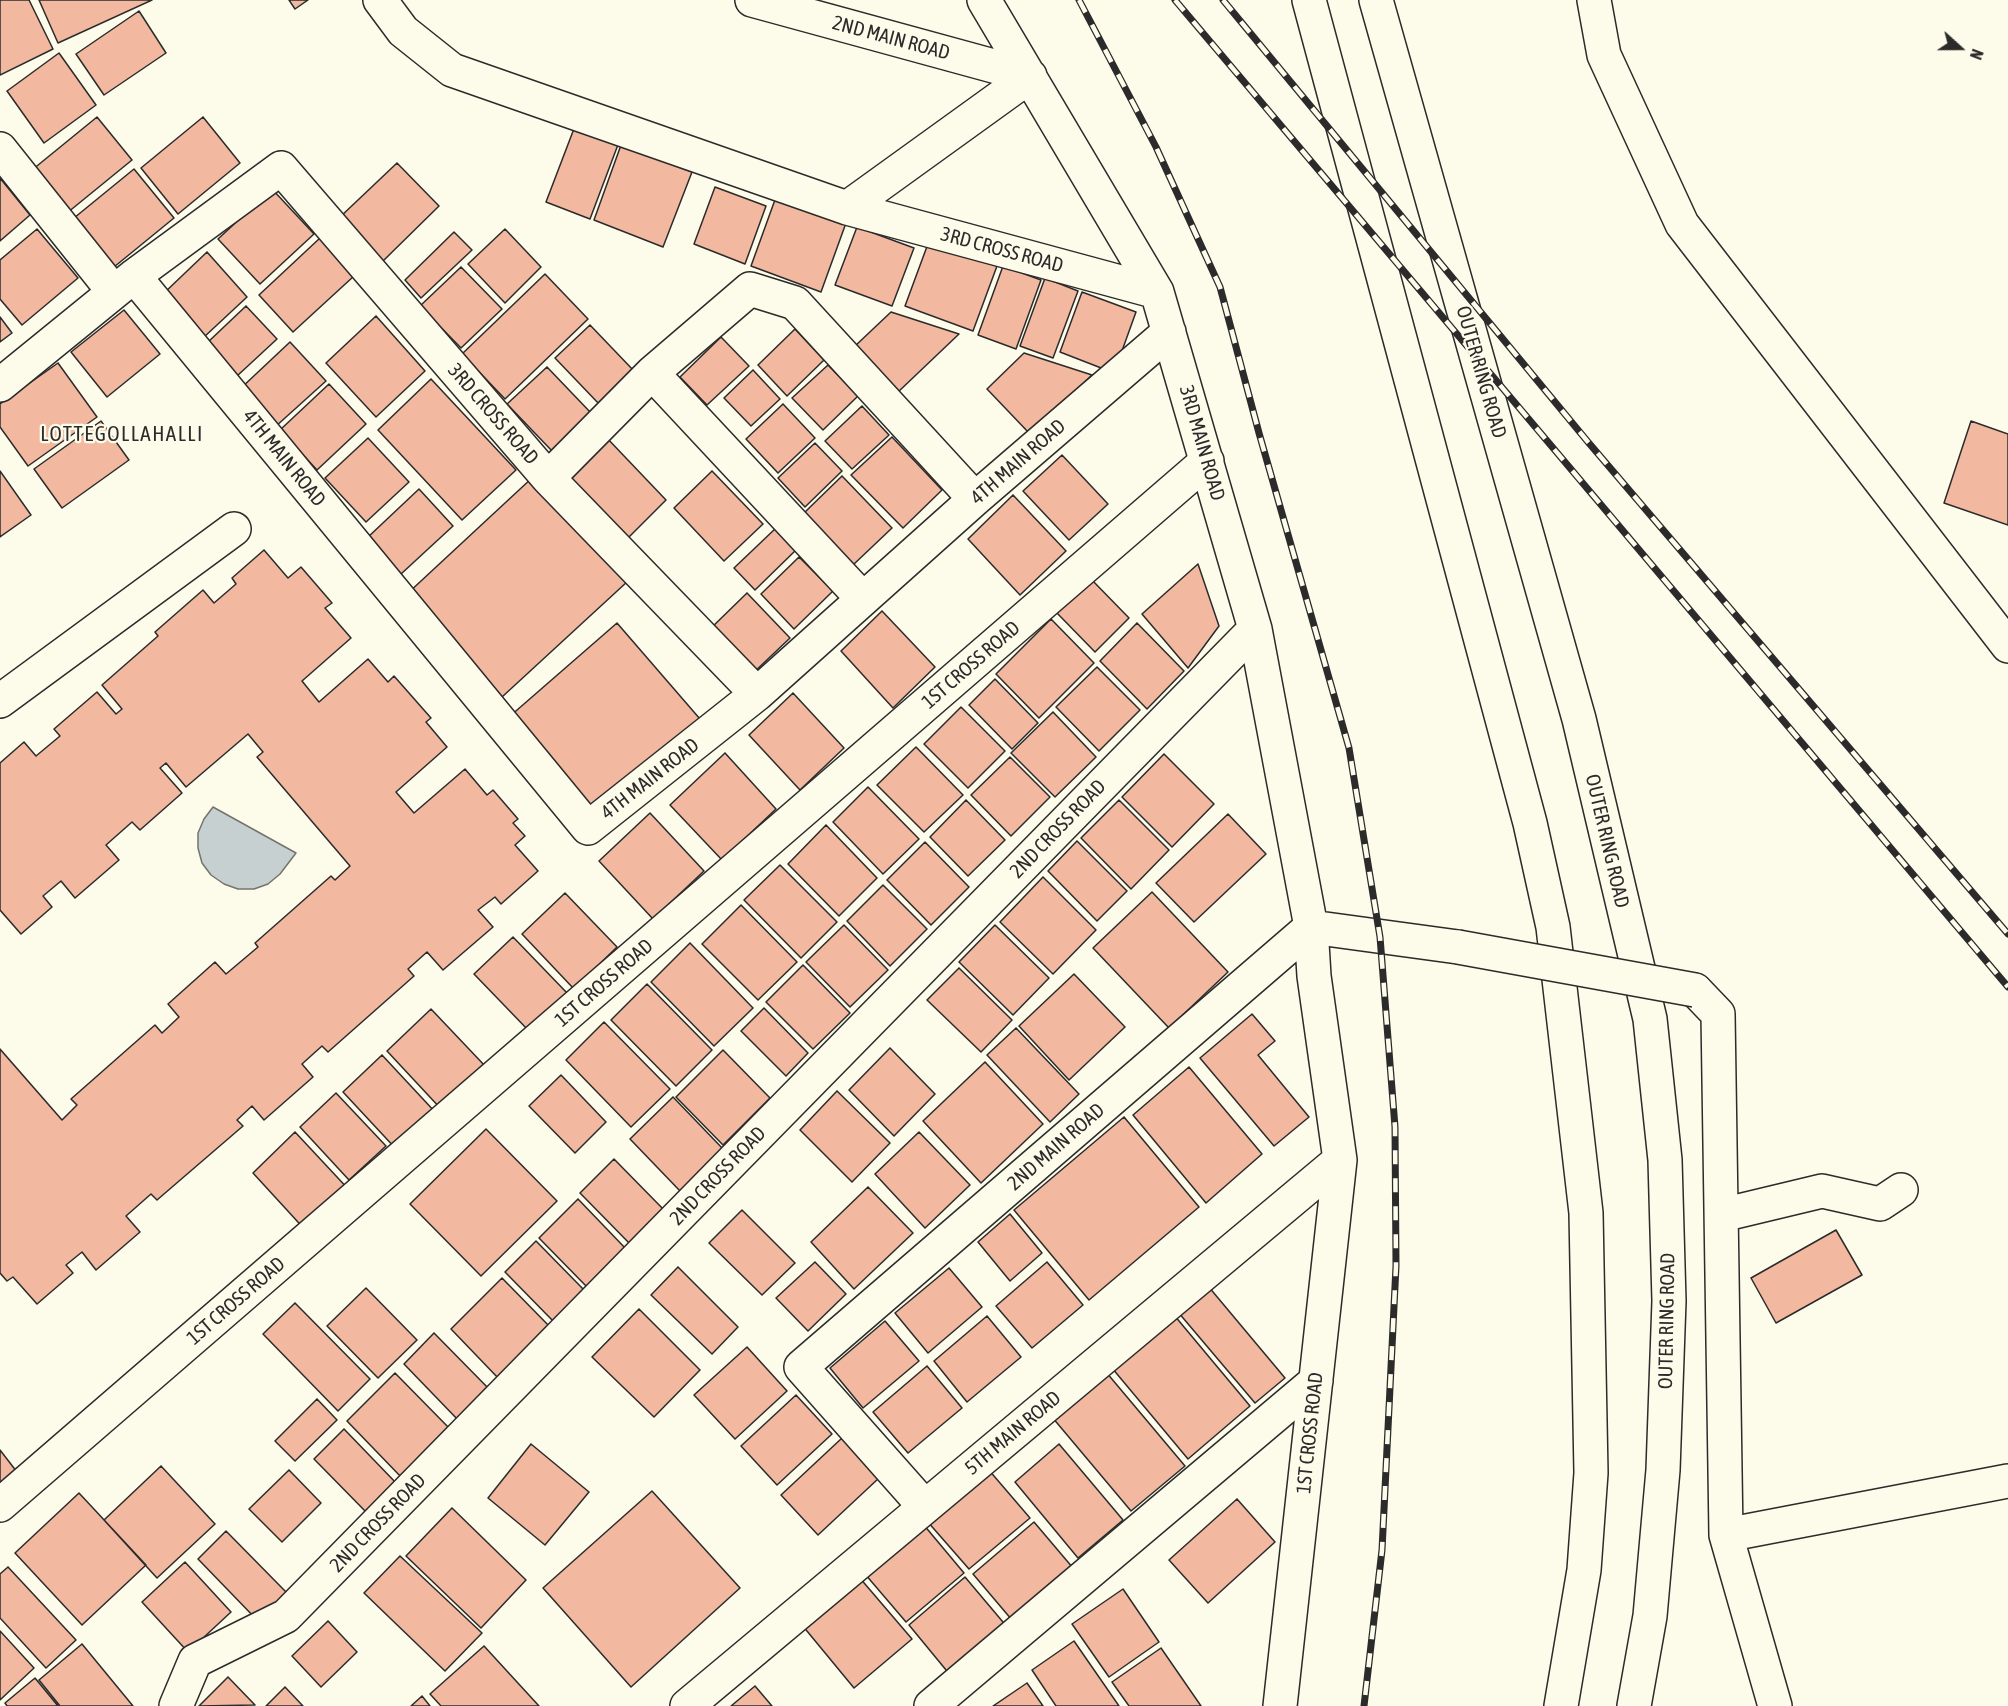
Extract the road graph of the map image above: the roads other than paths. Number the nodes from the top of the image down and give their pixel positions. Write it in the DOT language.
graph roads {
  1 [pos="381,0"];
  2 [pos="752,0"];
  3 [pos="984,0"];
  4 [pos="1309,0"];
  5 [pos="1376,0"];
  6 [pos="1594,0"];
  7 [pos="1030,76"];
  8 [pos="0,150"];
  9 [pos="847,208"];
  10 [pos="124,284"];
  11 [pos="1157,292"];
  12 [pos="1169,332"];
  13 [pos="652,373"];
  14 [pos="0,385"];
  15 [pos="1208,461"];
  16 [pos="548,478"];
  17 [pos="975,499"];
  18 [pos="234,529"];
  19 [pos="863,599"];
  20 [pos="1255,629"];
  21 [pos="2008,646"];
  22 [pos="757,694"];
  23 [pos="0,700"];
  24 [pos="1311,927"];
  25 [pos="1340,1160"];
  26 [pos="1901,1190"];
  27 [pos="1722,1215"];
  28 [pos="1316,1381"];
  29 [pos="2008,1481"];
  30 [pos="0,1504"];
  31 [pos="925,1507"];
  32 [pos="1726,1535"];
  33 [pos="176,1706"];
  34 [pos="687,1706"];
  35 [pos="931,1706"];
  36 [pos="1280,1706"];
  37 [pos="1561,1706"];
  38 [pos="1634,1706"];
  39 [pos="1775,1706"];
  1 -- 9 [label="main road, 3RD CROSS ROAD"];
  2 -- 7 [label="main road, 2ND MAIN ROAD"];
  3 -- 7 [label="main road, 3RD MAIN ROAD"];
  4 -- 37 [label="main road"];
  5 -- 38 [label="main road, OUTER RING ROAD"];
  6 -- 21 [label="main road"];
  7 -- 9 [label="main road"];
  7 -- 11 [label="main road, 3RD MAIN ROAD"];
  8 -- 10 [label="main road"];
  9 -- 11 [label="main road, 3RD CROSS ROAD"];
  10 -- 14 [label="main road"];
  10 -- 16 [label="main road, 3RD CROSS ROAD"];
  10 -- 22 [label="main road, 4TH MAIN ROAD"];
  11 -- 12 [label="main road, 3RD MAIN ROAD"];
  12 -- 15 [label="main road, 3RD MAIN ROAD"];
  12 -- 17 [label="main road, 4TH MAIN ROAD"];
  13 -- 16 [label="main road, 3RD CROSS ROAD"];
  13 -- 17 [label="main road, 3RD CROSS ROAD"];
  13 -- 19 [label="main road"];
  15 -- 20 [label="main road, 3RD MAIN ROAD"];
  15 -- 30 [label="main road, 1ST CROSS ROAD"];
  16 -- 22 [label="main road"];
  17 -- 19 [label="main road, 4TH MAIN ROAD"];
  18 -- 23 [label="main road"];
  19 -- 22 [label="main road, 4TH MAIN ROAD"];
  20 -- 24 [label="main road, 3RD MAIN ROAD"];
  20 -- 33 [label="main road, 2ND CROSS ROAD"];
  24 -- 25 [label="main road, 1ST CROSS ROAD"];
  24 -- 27 [label="main road, bridge"];
  24 -- 31 [label="main road, 2ND MAIN ROAD"];
  25 -- 28 [label="main road, 1ST CROSS ROAD"];
  25 -- 31 [label="main road, 5TH MAIN ROAD"];
  26 -- 27 [label="main road"];
  27 -- 32 [label="main road"];
  28 -- 35 [label="main road"];
  28 -- 36 [label="main road, 1ST CROSS ROAD"];
  29 -- 32 [label="main road"];
  31 -- 34 [label="main road, 5TH MAIN ROAD"];
  32 -- 39 [label="main road"];
}
